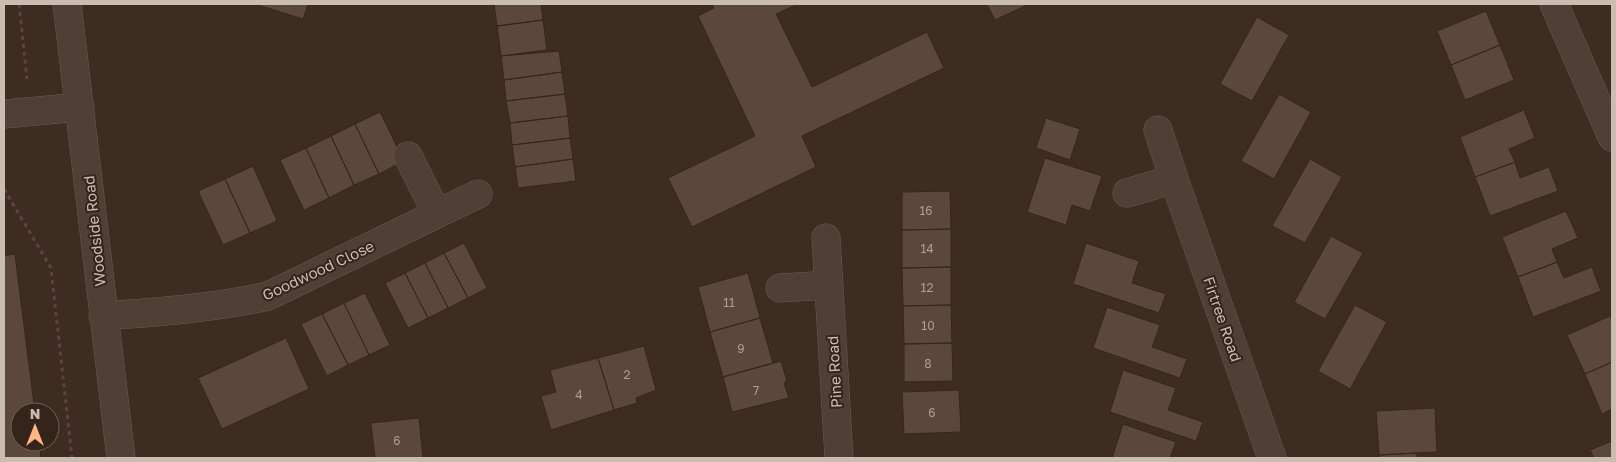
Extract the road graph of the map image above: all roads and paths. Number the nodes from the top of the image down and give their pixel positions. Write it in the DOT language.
graph roads {
  1 [pos="19,4"];
  2 [pos="67,4"];
  3 [pos="1554,4"];
  4 [pos="80,106"];
  5 [pos="31,112"];
  6 [pos="4,114"];
  7 [pos="1158,130"];
  8 [pos="1612,136"];
  9 [pos="408,156"];
  10 [pos="1174,179"];
  11 [pos="4,189"];
  12 [pos="1127,193"];
  13 [pos="478,194"];
  14 [pos="437,214"];
  15 [pos="826,238"];
  16 [pos="829,285"];
  17 [pos="780,288"];
  18 [pos="103,316"];
  19 [pos="72,458"];
  20 [pos="121,458"];
  21 [pos="839,458"];
  22 [pos="1272,458"];
  1 -- 5 [label="path"];
  2 -- 4 [label="street, Woodside Road"];
  3 -- 8 [label="street"];
  4 -- 5 [label="street"];
  4 -- 18 [label="street, Woodside Road"];
  5 -- 6 [label="street"];
  7 -- 10 [label="street, Firtree Road"];
  9 -- 14 [label="street"];
  10 -- 12 [label="street"];
  10 -- 22 [label="street, Firtree Road"];
  11 -- 19 [label="path"];
  13 -- 14 [label="street, Goodwood Close"];
  14 -- 18 [label="street, Goodwood Close"];
  15 -- 16 [label="street, Pine Road"];
  16 -- 17 [label="street"];
  16 -- 21 [label="street, Pine Road"];
  18 -- 20 [label="street, Woodside Road"];
}
